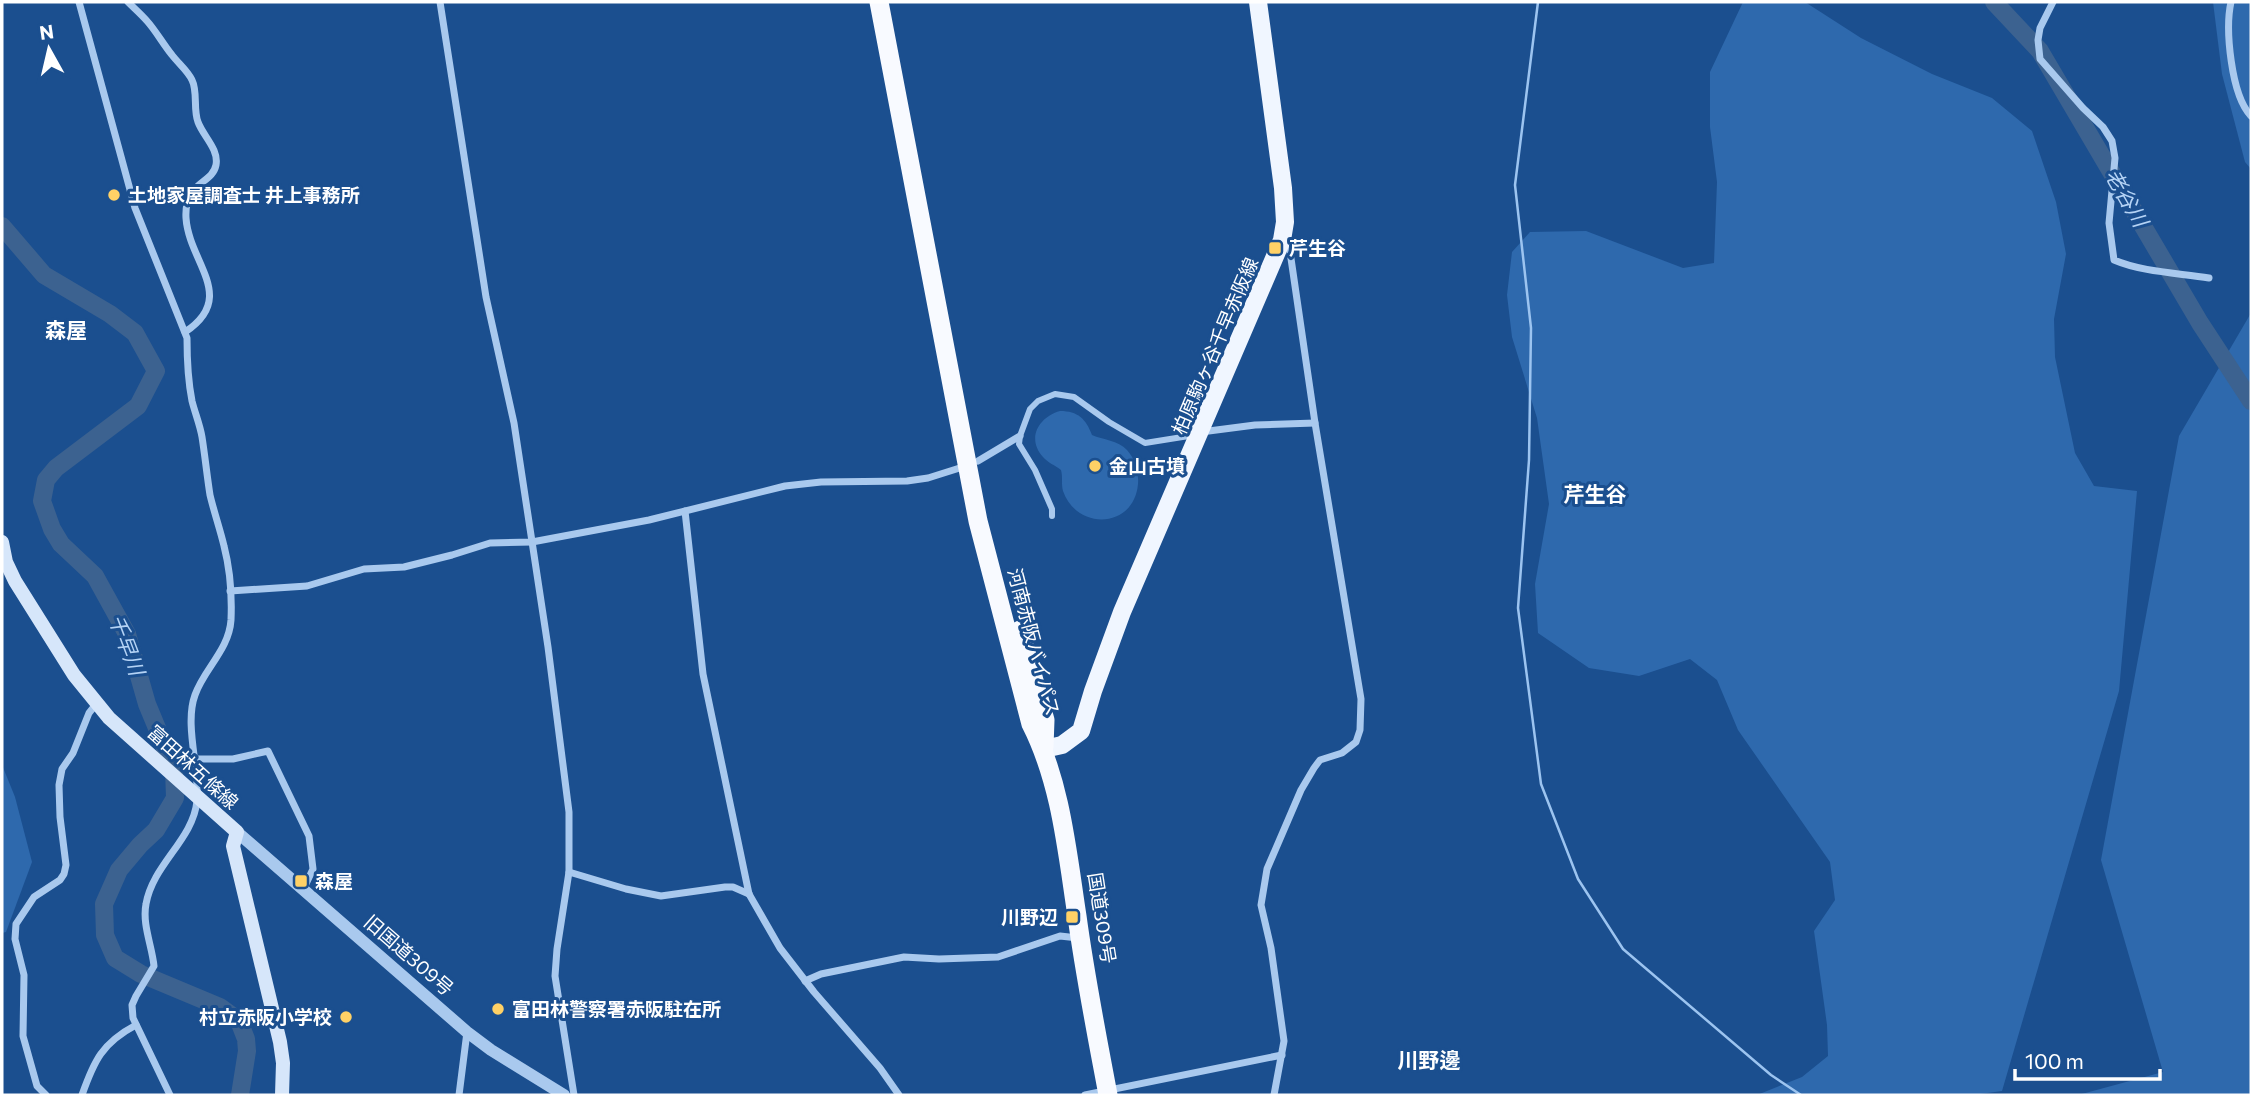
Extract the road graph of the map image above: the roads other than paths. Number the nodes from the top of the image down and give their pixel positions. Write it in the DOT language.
graph roads {
  1 [pos="79,2"];
  2 [pos="128,2"];
  3 [pos="440,2"];
  4 [pos="878,2"];
  5 [pos="891,2"];
  6 [pos="1258,2"];
  7 [pos="2053,2"];
  8 [pos="2231,2"];
  9 [pos="2251,116"];
  10 [pos="1285,222"];
  11 [pos="2209,278"];
  12 [pos="185,332"];
  13 [pos="1315,423"];
  14 [pos="1201,432"];
  15 [pos="1020,436"];
  16 [pos="972,463"];
  17 [pos="685,511"];
  18 [pos="1052,516"];
  19 [pos="2,542"];
  20 [pos="532,542"];
  21 [pos="230,591"];
  22 [pos="97,703"];
  23 [pos="1044,749"];
  24 [pos="195,759"];
  25 [pos="198,798"];
  26 [pos="237,832"];
  27 [pos="569,872"];
  28 [pos="304,888"];
  29 [pos="749,894"];
  30 [pos="1081,938"];
  31 [pos="805,981"];
  32 [pos="136,1025"];
  33 [pos="467,1032"];
  34 [pos="1282,1055"];
  35 [pos="1108,1093"];
  36 [pos="46,1095"];
  37 [pos="82,1095"];
  38 [pos="170,1095"];
  39 [pos="282,1095"];
  40 [pos="459,1095"];
  41 [pos="564,1095"];
  42 [pos="574,1095"];
  43 [pos="899,1095"];
  44 [pos="1085,1095"];
  45 [pos="1274,1095"];
  1 -- 12 [label="street"];
  2 -- 12 [label="street"];
  3 -- 20 [label="street"];
  4 -- 16 [label="highway, 河南赤阪バイパス"];
  5 -- 16 [label="highway, 河南赤阪バイパス"];
  6 -- 10 [label="main road, 柏原駒ヶ谷千早赤阪線"];
  7 -- 11 [label="street"];
  8 -- 9 [label="street"];
  10 -- 13 [label="street"];
  10 -- 14 [label="main road, 柏原駒ヶ谷千早赤阪線"];
  12 -- 21 [label="street"];
  13 -- 14 [label="street"];
  13 -- 34 [label="street"];
  14 -- 15 [label="street"];
  14 -- 23 [label="main road, 柏原駒ヶ谷千早赤阪線"];
  15 -- 16 [label="street"];
  15 -- 18 [label="street"];
  16 -- 17 [label="street"];
  16 -- 23 [label="highway, 河南赤阪バイパス"];
  17 -- 20 [label="street"];
  17 -- 29 [label="street"];
  19 -- 22 [label="main road, 富田林五條線"];
  20 -- 21 [label="street"];
  20 -- 27 [label="street"];
  21 -- 24 [label="street"];
  22 -- 25 [label="main road, 富田林五條線"];
  22 -- 36 [label="street"];
  23 -- 30 [label="highway, 国道309号"];
  24 -- 25 [label="street"];
  24 -- 28 [label="street"];
  25 -- 26 [label="main road, 富田林五條線"];
  25 -- 32 [label="street"];
  26 -- 28 [label="street, 旧国道309号"];
  26 -- 39 [label="main road, 富田林五條線"];
  27 -- 29 [label="street"];
  27 -- 42 [label="street"];
  28 -- 33 [label="street, 旧国道309号"];
  29 -- 31 [label="street"];
  30 -- 31 [label="street"];
  30 -- 35 [label="highway, 国道309号"];
  31 -- 43 [label="street"];
  32 -- 37 [label="street"];
  32 -- 38 [label="street"];
  33 -- 40 [label="street"];
  33 -- 41 [label="street, 旧国道309号"];
  34 -- 35 [label="street"];
  34 -- 45 [label="street"];
  35 -- 44 [label="street"];
}
